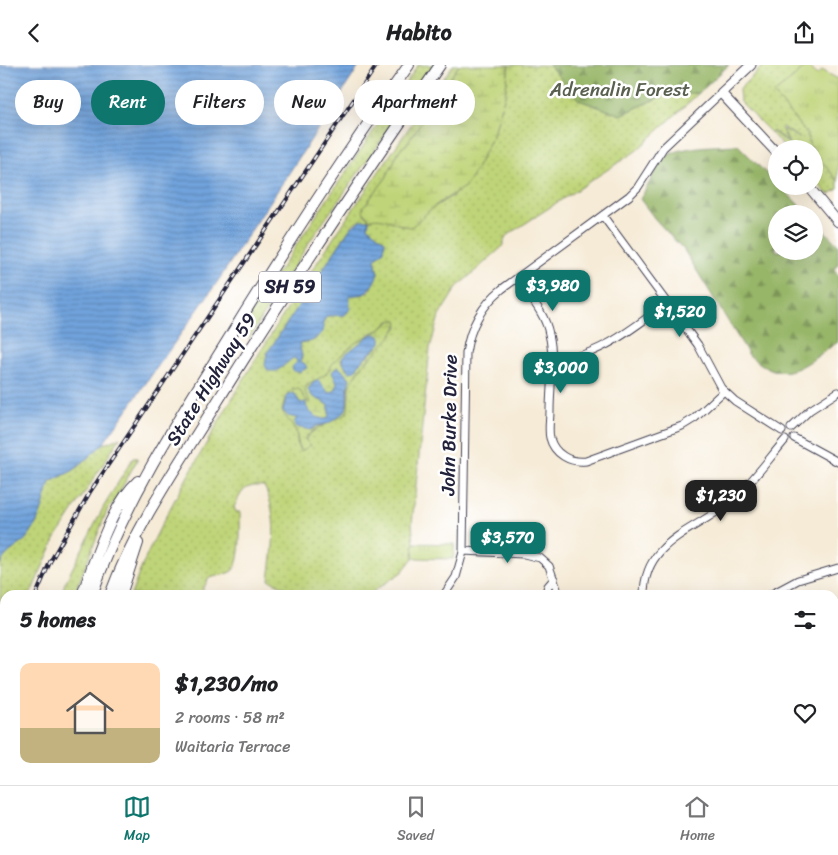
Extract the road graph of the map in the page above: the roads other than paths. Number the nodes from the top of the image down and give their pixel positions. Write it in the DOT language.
graph roads {
  1 [pos="409,65"];
  2 [pos="440,65"];
  3 [pos="751,65"];
  4 [pos="721,93"];
  5 [pos="768,143"];
  6 [pos="816,195"];
  7 [pos="603,216"];
  8 [pos="838,222"];
  9 [pos="517,278"];
  10 [pos="667,303"];
  11 [pos="551,360"];
  12 [pos="724,391"];
  13 [pos="838,393"];
  14 [pos="792,428"];
  15 [pos="782,431"];
  16 [pos="794,438"];
  17 [pos="785,439"];
  18 [pos="838,462"];
  19 [pos="145,475"];
  20 [pos="148,513"];
  21 [pos="463,551"];
  22 [pos="838,568"];
  23 [pos="554,579"];
  24 [pos="84,590"];
  25 [pos="94,590"];
  26 [pos="112,590"];
  27 [pos="123,590"];
  28 [pos="447,590"];
  29 [pos="547,590"];
  30 [pos="558,590"];
  31 [pos="645,590"];
  32 [pos="779,590"];
  1 -- 19 [label="main road, State Highway 59 / SH 59"];
  2 -- 20 [label="main road, State Highway 59 / SH 59"];
  3 -- 4 [label="street"];
  4 -- 5 [label="street"];
  4 -- 7 [label="street, John Burke Drive"];
  6 -- 8 [label="street"];
  7 -- 9 [label="street, John Burke Drive"];
  7 -- 10 [label="street"];
  9 -- 11 [label="street"];
  9 -- 21 [label="street, John Burke Drive"];
  10 -- 11 [label="street"];
  10 -- 12 [label="street"];
  11 -- 12 [label="street"];
  12 -- 15 [label="street"];
  13 -- 14 [label="street"];
  14 -- 15 [label="street"];
  14 -- 16 [label="street"];
  15 -- 17 [label="street"];
  16 -- 17 [label="street"];
  16 -- 18 [label="street"];
  17 -- 31 [label="street"];
  19 -- 24 [label="main road"];
  19 -- 25 [label="main road, State Highway 59 / SH 59"];
  20 -- 26 [label="main road, State Highway 59 / SH 59"];
  20 -- 27 [label="main road"];
  21 -- 23 [label="street"];
  21 -- 28 [label="street, John Burke Drive"];
  22 -- 32 [label="street"];
  23 -- 29 [label="street"];
  23 -- 30 [label="street"];
}
